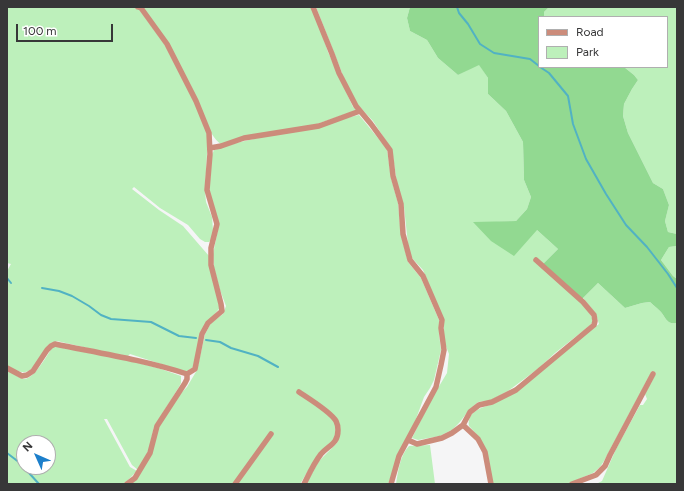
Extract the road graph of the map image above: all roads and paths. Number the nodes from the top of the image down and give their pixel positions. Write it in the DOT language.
graph roads {
  1 [pos="138,7"];
  2 [pos="313,7"];
  3 [pos="360,111"];
  4 [pos="210,148"];
  5 [pos="536,260"];
  6 [pos="7,368"];
  7 [pos="187,374"];
  8 [pos="654,374"];
  9 [pos="299,392"];
  10 [pos="463,425"];
  11 [pos="271,434"];
  12 [pos="408,440"];
  13 [pos="127,484"];
  14 [pos="235,484"];
  15 [pos="304,484"];
  16 [pos="391,484"];
  17 [pos="491,484"];
  18 [pos="572,484"];
  1 -- 4 [label="street"];
  2 -- 3 [label="street"];
  3 -- 4 [label="street"];
  3 -- 12 [label="street"];
  4 -- 7 [label="street"];
  5 -- 10 [label="street"];
  6 -- 7 [label="street"];
  7 -- 13 [label="street"];
  8 -- 18 [label="street"];
  9 -- 15 [label="street"];
  10 -- 12 [label="street"];
  10 -- 17 [label="street"];
  11 -- 14 [label="street"];
  12 -- 16 [label="street"];
}
